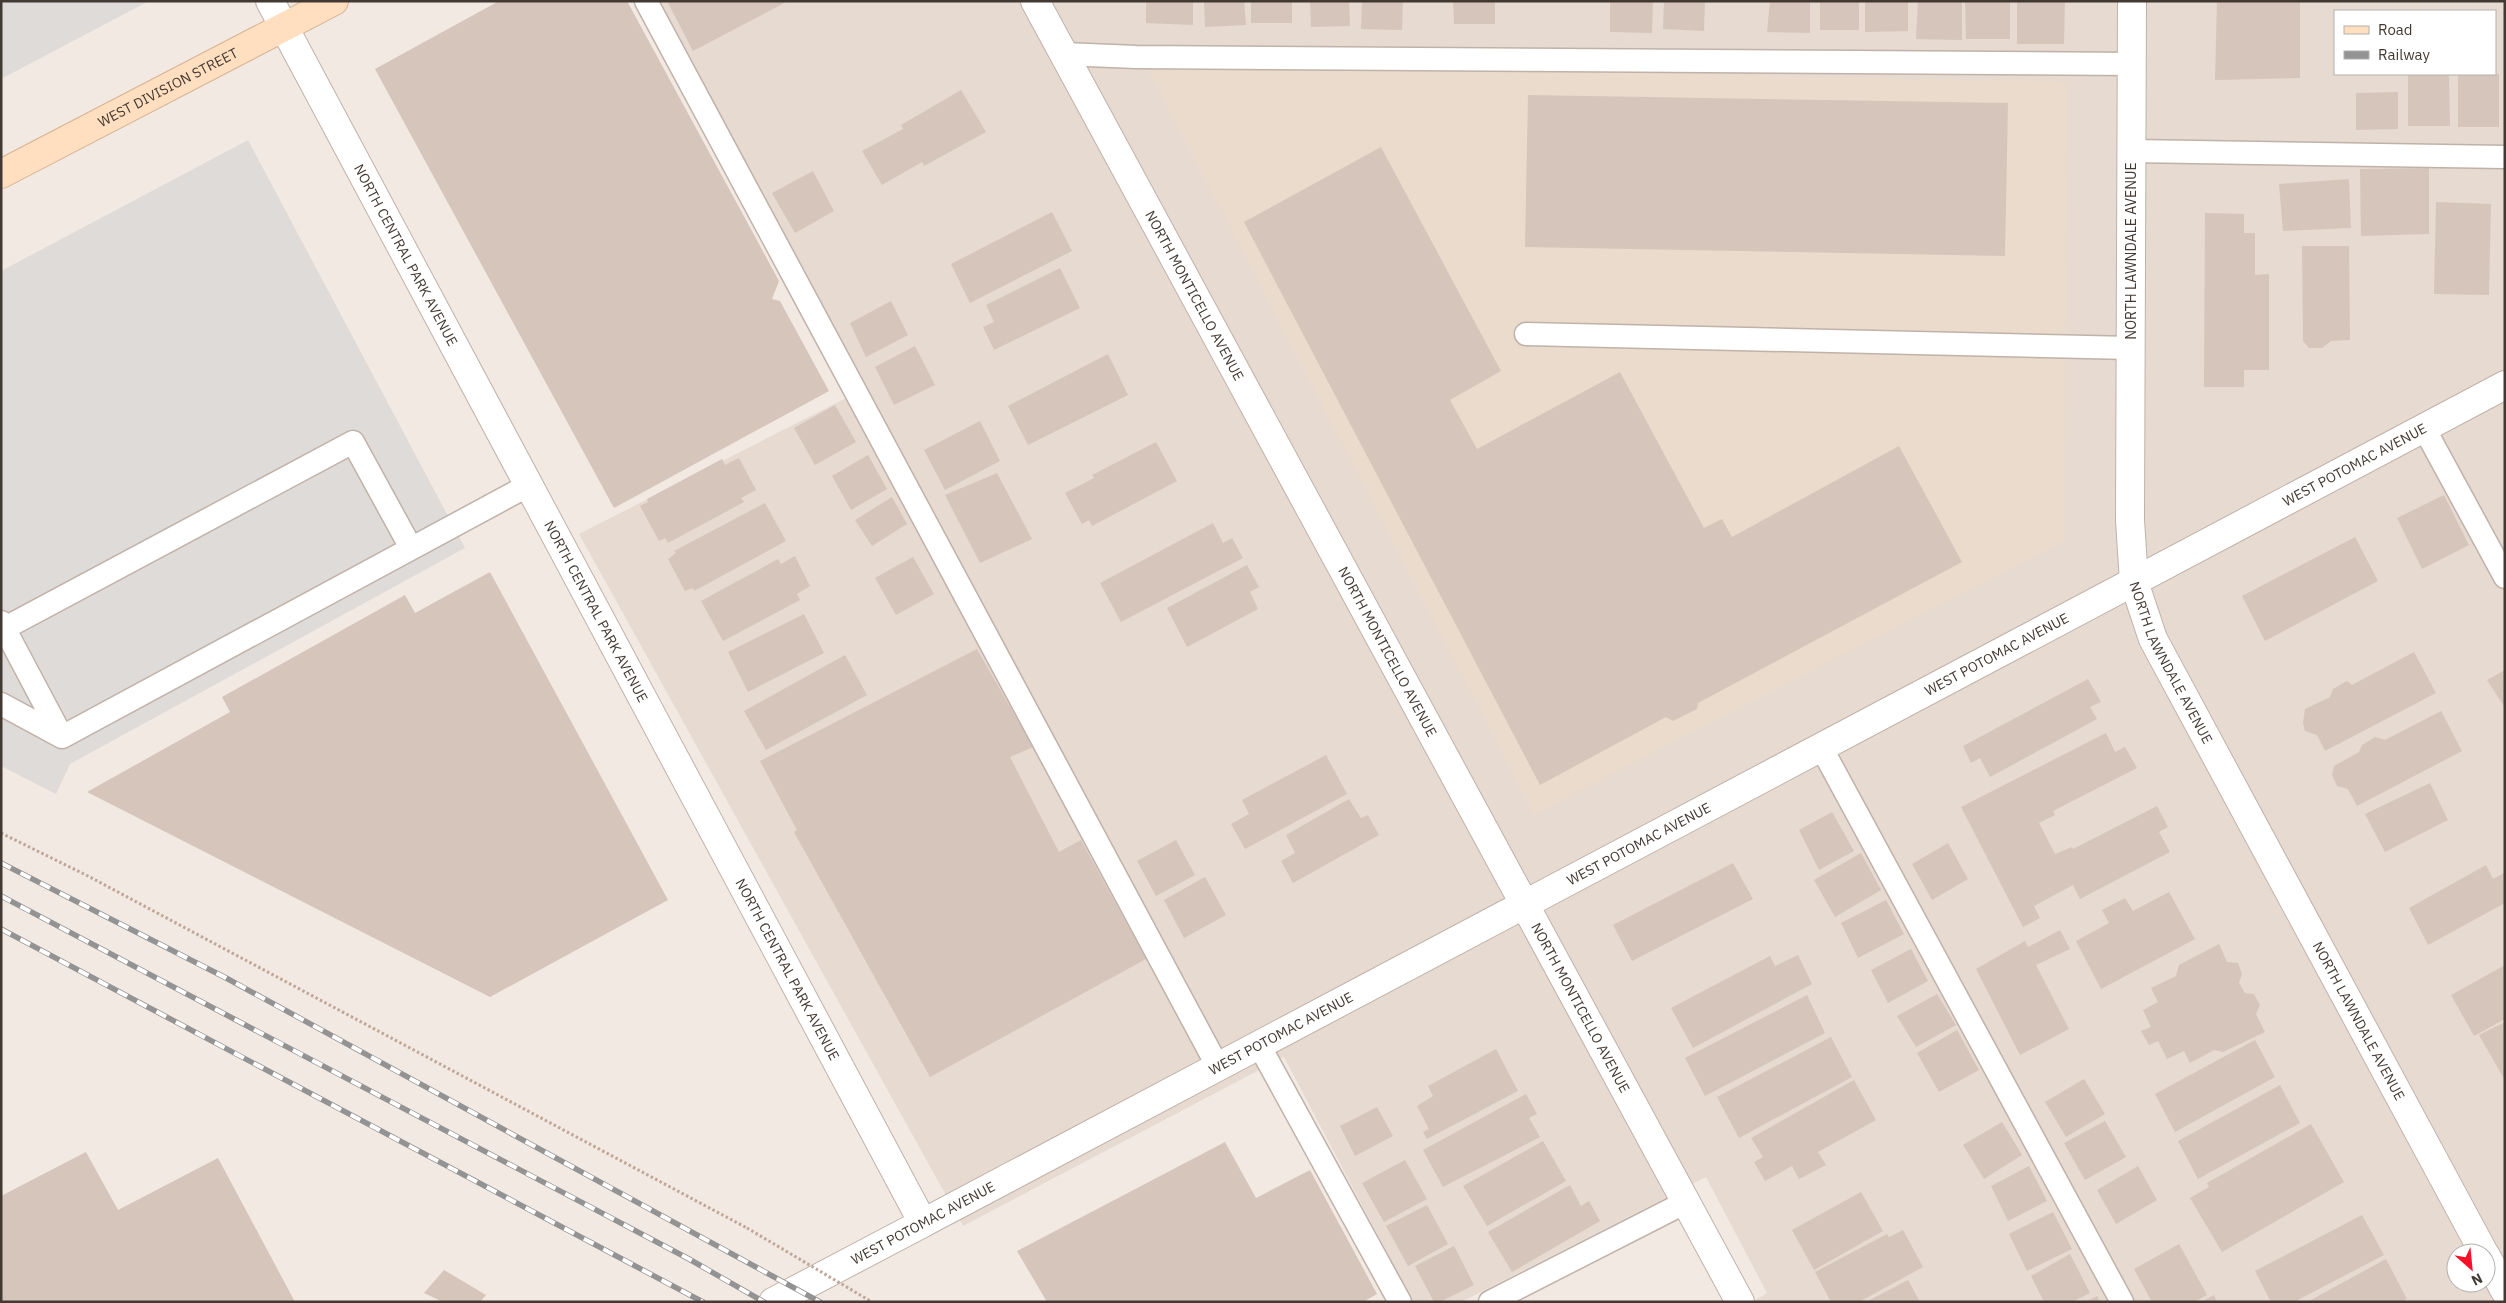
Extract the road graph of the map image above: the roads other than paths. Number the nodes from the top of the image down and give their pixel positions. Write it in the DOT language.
graph roads {
  1 [pos="270,1"];
  2 [pos="334,1"];
  3 [pos="646,1"];
  4 [pos="1035,1"];
  5 [pos="2132,1"];
  6 [pos="284,27"];
  7 [pos="1064,54"];
  8 [pos="2132,64"];
  9 [pos="2132,151"];
  10 [pos="2505,157"];
  11 [pos="1,174"];
  12 [pos="1526,334"];
  13 [pos="2131,348"];
  14 [pos="2505,385"];
  15 [pos="2424,428"];
  16 [pos="529,485"];
  17 [pos="410,548"];
  18 [pos="2505,577"];
  19 [pos="2134,582"];
  20 [pos="3,625"];
  21 [pos="1,704"];
  22 [pos="62,737"];
  23 [pos="1822,747"];
  24 [pos="1524,905"];
  25 [pos="1259,1045"];
  26 [pos="1218,1067"];
  27 [pos="1686,1202"];
  28 [pos="923,1223"];
  29 [pos="2479,1243"];
  30 [pos="2496,1274"];
  31 [pos="2505,1291"];
  32 [pos="773,1302"];
  33 [pos="1400,1302"];
  34 [pos="1490,1302"];
  35 [pos="1740,1302"];
  36 [pos="2122,1302"];
  1 -- 6 [label="street, NORTH CENTRAL PARK AVENUE"];
  2 -- 6 [label="main road, WEST DIVISION STREET"];
  3 -- 26 [label="lane"];
  4 -- 7 [label="street, NORTH MONTICELLO AVENUE"];
  5 -- 8 [label="street, NORTH LAWNDALE AVENUE"];
  6 -- 11 [label="main road, WEST DIVISION STREET"];
  6 -- 16 [label="street, NORTH CENTRAL PARK AVENUE"];
  7 -- 8 [label="lane"];
  7 -- 24 [label="street, NORTH MONTICELLO AVENUE"];
  8 -- 9 [label="street, NORTH LAWNDALE AVENUE"];
  9 -- 10 [label="lane"];
  9 -- 13 [label="street, NORTH LAWNDALE AVENUE"];
  12 -- 13 [label="lane"];
  13 -- 19 [label="street, NORTH LAWNDALE AVENUE"];
  14 -- 15 [label="street, WEST POTOMAC AVENUE"];
  15 -- 18 [label="lane"];
  15 -- 19 [label="street, WEST POTOMAC AVENUE"];
  16 -- 17 [label="lane"];
  16 -- 28 [label="street, NORTH CENTRAL PARK AVENUE"];
  17 -- 20 [label="lane"];
  17 -- 22 [label="lane"];
  19 -- 23 [label="street, WEST POTOMAC AVENUE"];
  19 -- 29 [label="street, NORTH LAWNDALE AVENUE"];
  20 -- 22 [label="lane"];
  21 -- 22 [label="lane"];
  23 -- 24 [label="street, WEST POTOMAC AVENUE"];
  23 -- 36 [label="lane"];
  24 -- 25 [label="street, WEST POTOMAC AVENUE"];
  24 -- 27 [label="street, NORTH MONTICELLO AVENUE"];
  25 -- 26 [label="street, WEST POTOMAC AVENUE"];
  25 -- 33 [label="lane"];
  26 -- 28 [label="street, WEST POTOMAC AVENUE"];
  27 -- 34 [label="lane"];
  27 -- 35 [label="street, NORTH MONTICELLO AVENUE"];
  28 -- 32 [label="street, WEST POTOMAC AVENUE"];
  30 -- 31 [label="street, NORTH LAWNDALE AVENUE"];
}
